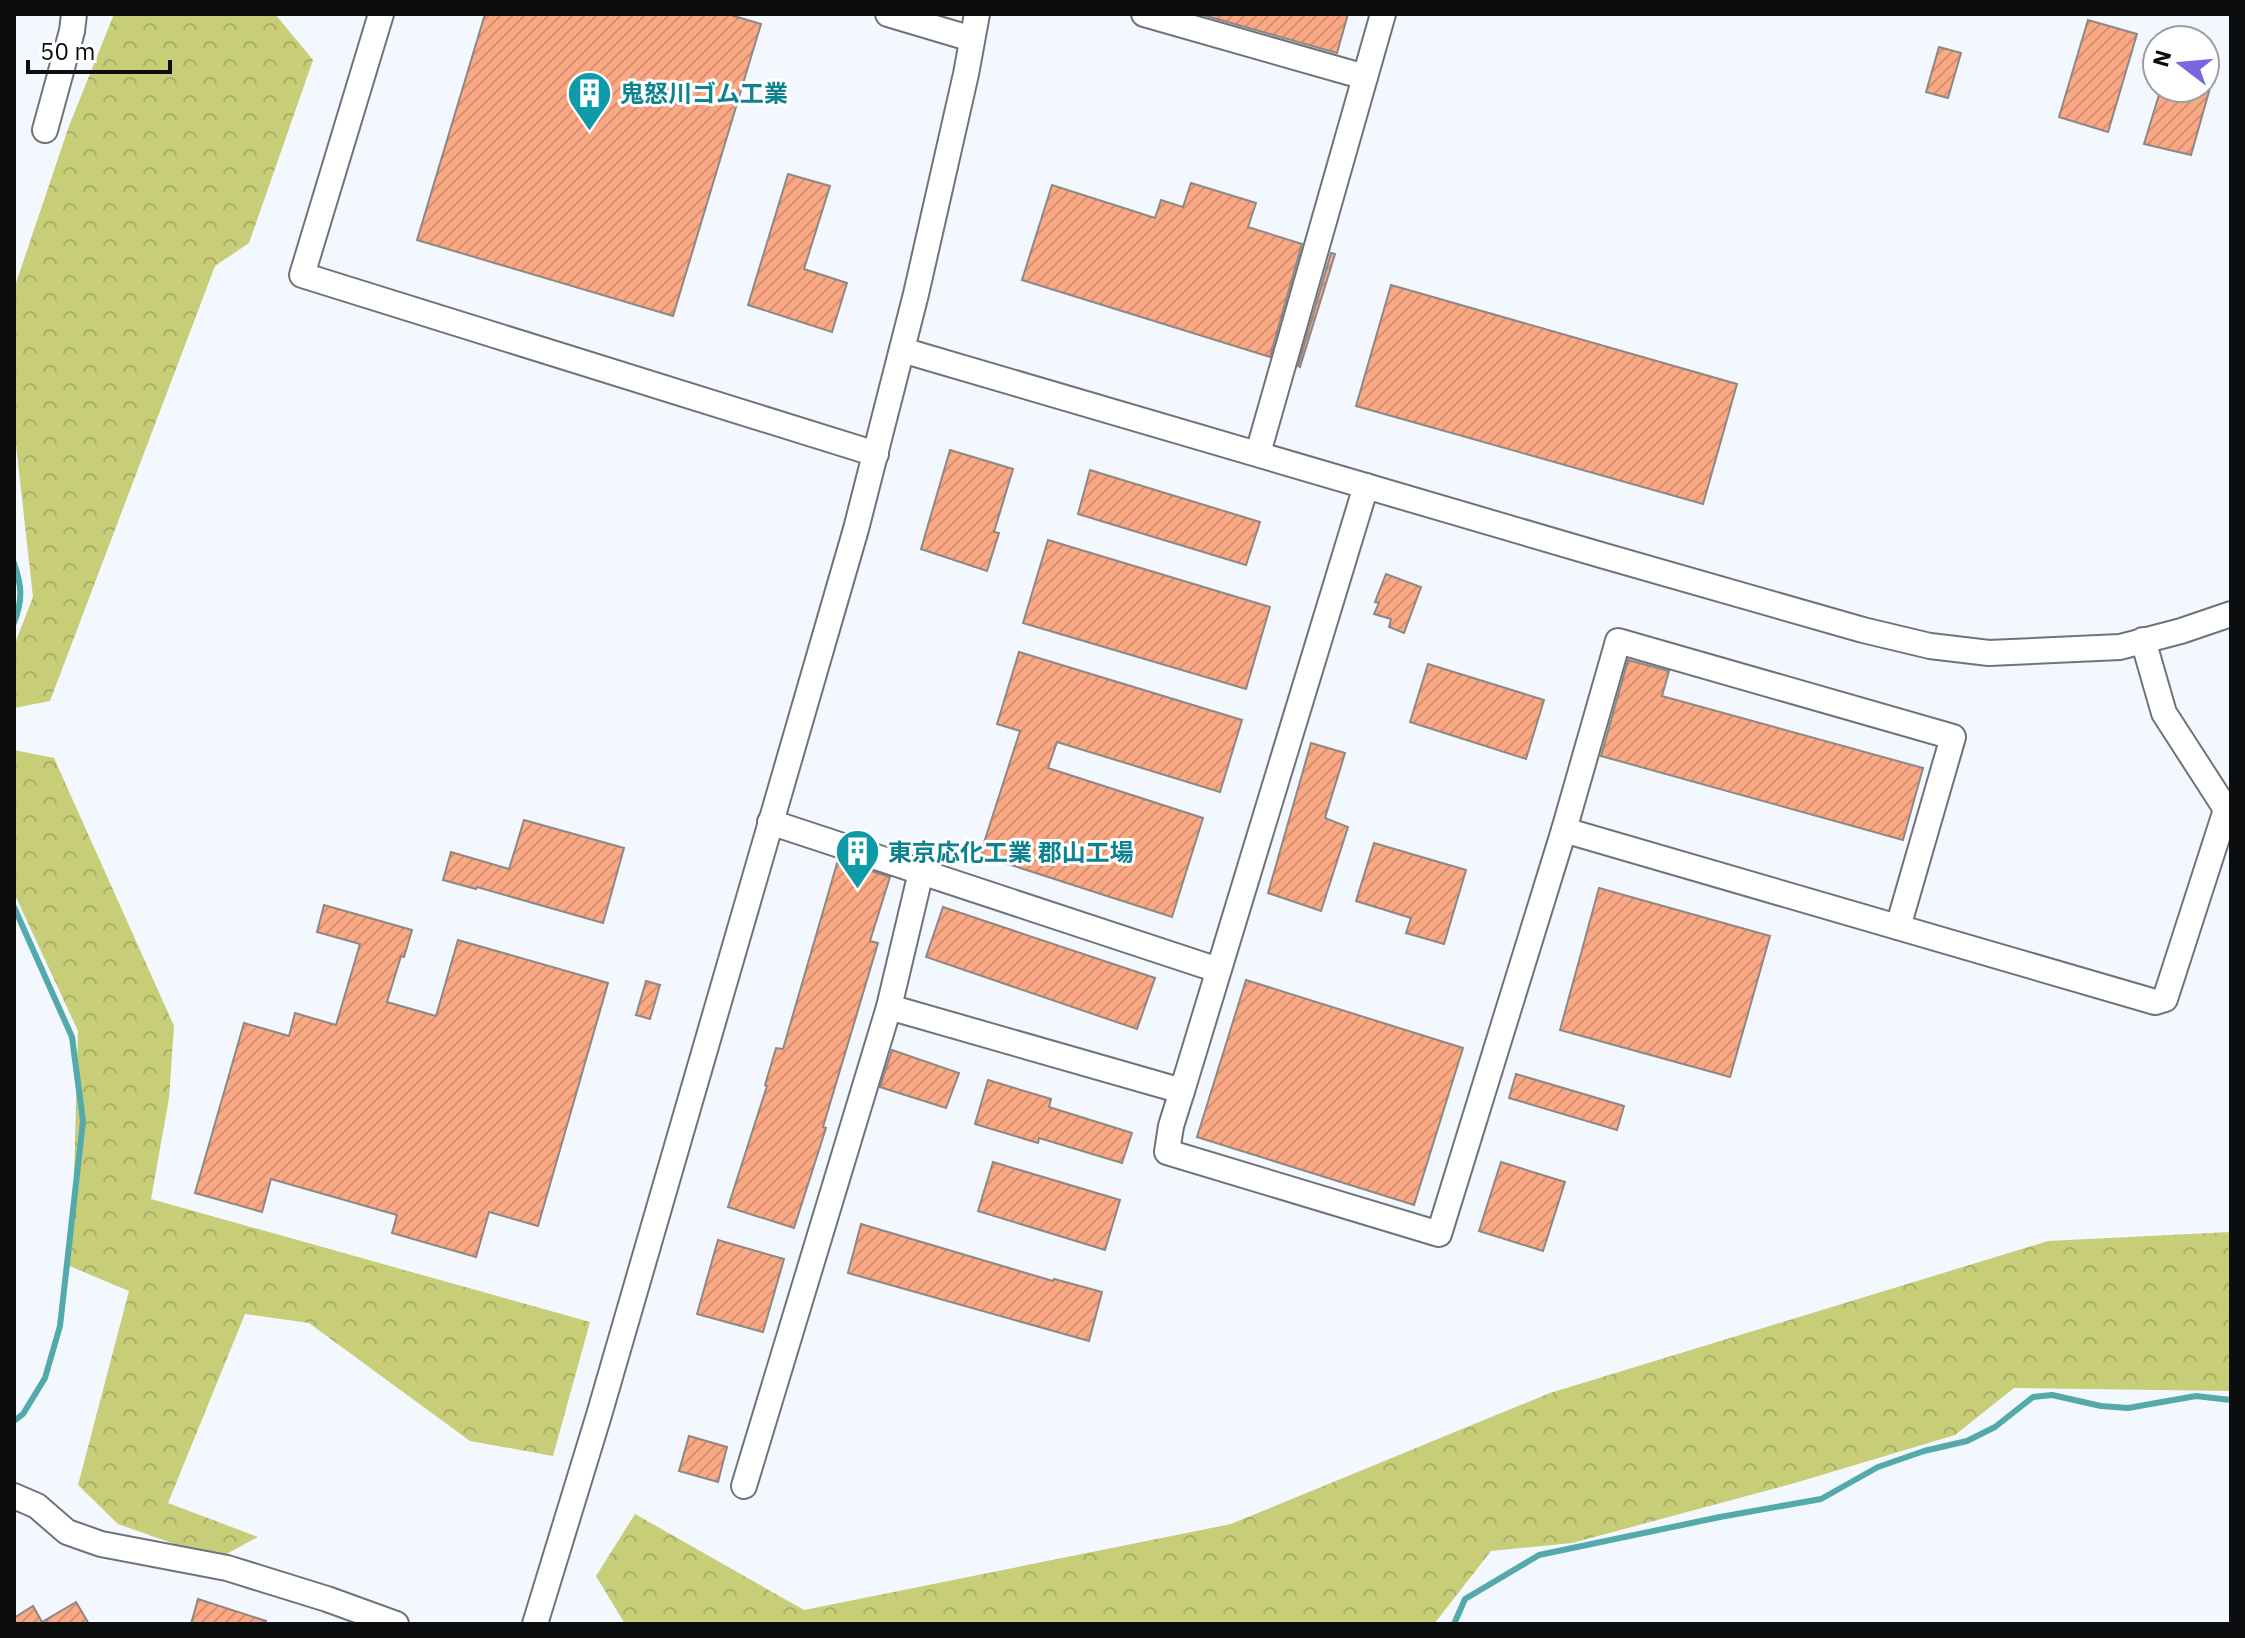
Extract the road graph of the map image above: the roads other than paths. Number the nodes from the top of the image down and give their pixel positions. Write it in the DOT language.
graph roads {
  1 [pos="74,14"];
  2 [pos="381,14"];
  3 [pos="888,14"];
  4 [pos="977,14"];
  5 [pos="1144,14"];
  6 [pos="1383,14"];
  7 [pos="972,39"];
  8 [pos="1365,77"];
  9 [pos="45,130"];
  10 [pos="902,350"];
  11 [pos="1258,453"];
  12 [pos="876,454"];
  13 [pos="1366,486"];
  14 [pos="2231,614"];
  15 [pos="2143,640"];
  16 [pos="770,822"];
  17 [pos="1564,830"];
  18 [pos="921,872"];
  19 [pos="1898,927"];
  20 [pos="1218,970"];
  21 [pos="889,1007"];
  22 [pos="1182,1091"];
  23 [pos="744,1486"];
  24 [pos="14,1496"];
  25 [pos="396,1624"];
  26 [pos="535,1624"];
  1 -- 9 [label="street"];
  2 -- 12 [label="street"];
  3 -- 7 [label="street"];
  4 -- 7 [label="street"];
  5 -- 8 [label="street"];
  6 -- 8 [label="street"];
  7 -- 10 [label="street"];
  8 -- 11 [label="street"];
  10 -- 11 [label="street"];
  10 -- 12 [label="street"];
  11 -- 13 [label="street"];
  12 -- 16 [label="street"];
  13 -- 15 [label="street"];
  13 -- 20 [label="street"];
  14 -- 15 [label="street"];
  15 -- 19 [label="street"];
  16 -- 18 [label="street"];
  16 -- 26 [label="street"];
  17 -- 19 [label="street"];
  17 -- 19 [label="street"];
  17 -- 22 [label="street"];
  18 -- 20 [label="street"];
  18 -- 21 [label="street"];
  20 -- 22 [label="street"];
  21 -- 22 [label="street"];
  21 -- 23 [label="street"];
  24 -- 25 [label="street"];
}
